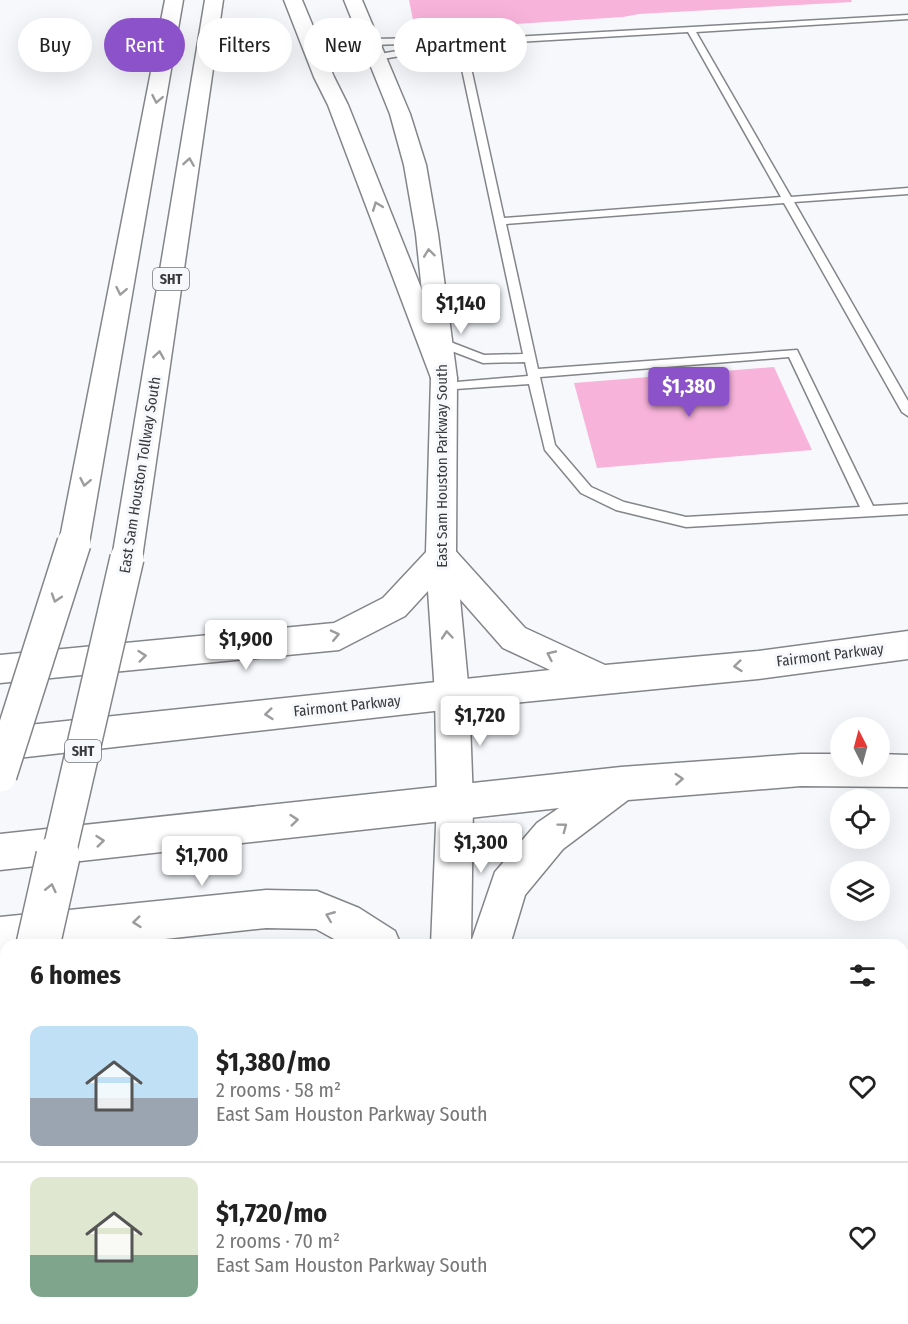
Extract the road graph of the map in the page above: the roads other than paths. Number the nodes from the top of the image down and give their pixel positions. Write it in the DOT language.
graph roads {
  1 [pos="174,0"];
  2 [pos="214,0"];
  3 [pos="293,0"];
  4 [pos="353,0"];
  5 [pos="908,17"];
  6 [pos="361,18"];
  7 [pos="691,30"];
  8 [pos="527,39"];
  9 [pos="382,70"];
  10 [pos="467,72"];
  11 [pos="908,191"];
  12 [pos="788,200"];
  13 [pos="500,221"];
  14 [pos="440,342"];
  15 [pos="530,358"];
  16 [pos="533,377"];
  17 [pos="445,383"];
  18 [pos="908,412"];
  19 [pos="908,508"];
  20 [pos="869,511"];
  21 [pos="441,556"];
  22 [pos="908,645"];
  23 [pos="0,669"];
  24 [pos="604,680"];
  25 [pos="452,694"];
  26 [pos="0,744"];
  27 [pos="908,771"];
  28 [pos="0,775"];
  29 [pos="621,784"];
  30 [pos="455,802"];
  31 [pos="0,852"];
  32 [pos="0,937"];
  33 [pos="39,939"];
  34 [pos="372,939"];
  35 [pos="451,939"];
  36 [pos="492,939"];
  1 -- 28 [label="main road, one-way, bridge"];
  33 -- 2 [label="main road, East Sam Houston Tollway South / SHT, one-way, bridge"];
  17 -- 3 [label="main road, one-way"];
  4 -- 6 [label="main road, East Sam Houston Parkway South"];
  5 -- 7 [label="lane"];
  7 -- 8 [label="lane"];
  7 -- 12 [label="lane"];
  14 -- 9 [label="main road, East Sam Houston Parkway South, one-way"];
  10 -- 13 [label="lane"];
  11 -- 12 [label="lane"];
  12 -- 13 [label="lane"];
  12 -- 18 [label="lane"];
  13 -- 15 [label="lane"];
  14 -- 15 [label="lane"];
  14 -- 17 [label="main road, East Sam Houston Parkway South"];
  15 -- 16 [label="lane"];
  16 -- 17 [label="lane"];
  16 -- 20 [label="lane"];
  16 -- 20 [label="lane"];
  17 -- 21 [label="main road, East Sam Houston Parkway South"];
  19 -- 20 [label="lane"];
  23 -- 21 [label="main road, one-way"];
  24 -- 21 [label="main road, one-way"];
  25 -- 21 [label="main road, East Sam Houston Parkway South, one-way"];
  22 -- 24 [label="main road, Fairmont Parkway, one-way"];
  24 -- 25 [label="main road, Fairmont Parkway"];
  25 -- 26 [label="main road, Fairmont Parkway, one-way"];
  25 -- 30 [label="main road, East Sam Houston Parkway South"];
  29 -- 27 [label="main road, one-way"];
  29 -- 30 [label="main road"];
  36 -- 29 [label="main road, one-way"];
  31 -- 30 [label="main road, one-way"];
  30 -- 35 [label="main road, East Sam Houston Parkway South"];
  34 -- 32 [label="main road, one-way"];
}
